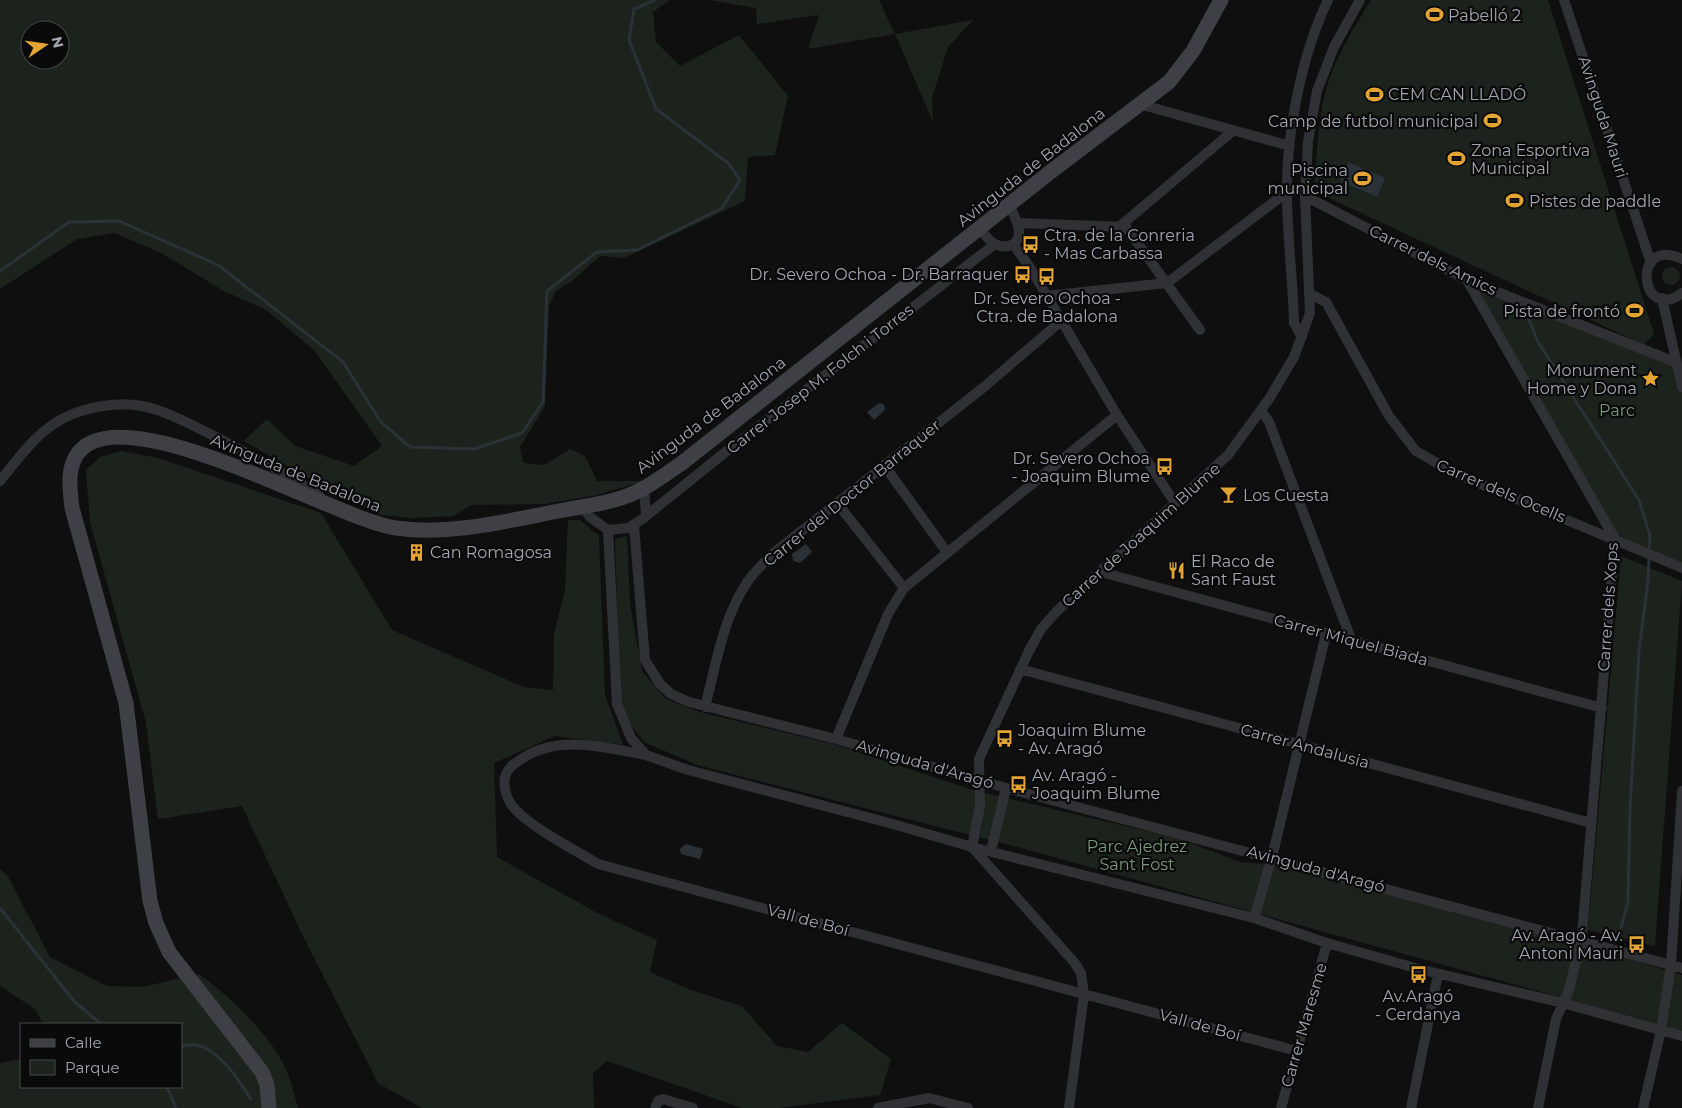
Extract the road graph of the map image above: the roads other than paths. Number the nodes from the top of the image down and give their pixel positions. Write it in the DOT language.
graph roads {
  1 [pos="1221,0"];
  2 [pos="1328,0"];
  3 [pos="1360,0"];
  4 [pos="1564,0"];
  5 [pos="1139,104"];
  6 [pos="1234,130"];
  7 [pos="1290,146"];
  8 [pos="1287,192"];
  9 [pos="1305,196"];
  10 [pos="1009,205"];
  11 [pos="1018,223"];
  12 [pos="1119,227"];
  13 [pos="980,228"];
  14 [pos="995,244"];
  15 [pos="1013,244"];
  16 [pos="1682,259"];
  17 [pos="1651,263"];
  18 [pos="1467,280"];
  19 [pos="1167,283"];
  20 [pos="1682,293"];
  21 [pos="1310,294"];
  22 [pos="1046,296"];
  23 [pos="1662,298"];
  24 [pos="1060,322"];
  25 [pos="1200,330"];
  26 [pos="1302,337"];
  27 [pos="1675,362"];
  28 [pos="1682,387"];
  29 [pos="1260,411"];
  30 [pos="1117,415"];
  31 [pos="884,465"];
  32 [pos="0,482"];
  33 [pos="644,488"];
  34 [pos="326,503"];
  35 [pos="837,503"];
  36 [pos="1175,504"];
  37 [pos="582,507"];
  38 [pos="646,515"];
  39 [pos="634,525"];
  40 [pos="608,530"];
  41 [pos="1615,539"];
  42 [pos="946,551"];
  43 [pos="1682,568"];
  44 [pos="1101,572"];
  45 [pos="904,588"];
  46 [pos="1326,634"];
  47 [pos="1351,639"];
  48 [pos="1020,669"];
  49 [pos="705,707"];
  50 [pos="1602,708"];
  51 [pos="836,739"];
  52 [pos="1299,745"];
  53 [pos="646,755"];
  54 [pos="979,780"];
  55 [pos="1006,788"];
  56 [pos="1682,791"];
  57 [pos="1591,823"];
  58 [pos="972,847"];
  59 [pos="991,851"];
  60 [pos="1272,857"];
  61 [pos="1001,881"];
  62 [pos="1254,918"];
  63 [pos="1579,941"];
  64 [pos="1327,943"];
  65 [pos="1671,965"];
  66 [pos="1682,968"];
  67 [pos="1438,974"];
  68 [pos="1084,994"];
  69 [pos="1563,1003"];
  70 [pos="1661,1030"];
  71 [pos="1682,1036"];
  72 [pos="1297,1051"];
  73 [pos="269,1108"];
  74 [pos="655,1108"];
  75 [pos="693,1108"];
  76 [pos="878,1108"];
  77 [pos="968,1108"];
  78 [pos="1069,1108"];
  79 [pos="1281,1108"];
  80 [pos="1411,1108"];
  81 [pos="1538,1108"];
  82 [pos="1643,1108"];
  1 -- 5 [label="street, Avinguda de Badalona"];
  2 -- 7 [label="street"];
  3 -- 9 [label="street, Carrer de Joaquim Blume"];
  4 -- 17 [label="street, Avinguda Mauri"];
  5 -- 6 [label="street"];
  5 -- 10 [label="street, Avinguda de Badalona"];
  6 -- 7 [label="street"];
  6 -- 12 [label="street"];
  7 -- 8 [label="street"];
  8 -- 19 [label="street"];
  8 -- 26 [label="street"];
  9 -- 18 [label="street, Carrer dels Amics"];
  9 -- 21 [label="street, Carrer de Joaquim Blume"];
  10 -- 11 [label="street"];
  10 -- 13 [label="street, Avinguda de Badalona"];
  11 -- 12 [label="street"];
  11 -- 15 [label="street"];
  12 -- 19 [label="street"];
  13 -- 14 [label="street"];
  13 -- 33 [label="street, Avinguda de Badalona"];
  14 -- 15 [label="street"];
  14 -- 38 [label="street, Carrer Josep M. Folch i Torres"];
  15 -- 22 [label="street"];
  16 -- 17 [label="street"];
  17 -- 23 [label="street"];
  18 -- 27 [label="street, Carrer dels Amics"];
  18 -- 41 [label="street, Carrer dels Xops"];
  19 -- 22 [label="street"];
  19 -- 25 [label="street"];
  20 -- 23 [label="street"];
  21 -- 26 [label="street, Carrer de Joaquim Blume"];
  21 -- 41 [label="street, Carrer dels Ocells"];
  22 -- 24 [label="street"];
  23 -- 27 [label="street"];
  24 -- 30 [label="street"];
  24 -- 31 [label="street, Carrer del Doctor Barraquer"];
  26 -- 29 [label="street, Carrer de Joaquim Blume"];
  27 -- 28 [label="street"];
  29 -- 36 [label="street, Carrer de Joaquim Blume"];
  29 -- 47 [label="street"];
  30 -- 36 [label="street"];
  30 -- 42 [label="street"];
  31 -- 35 [label="street, Carrer del Doctor Barraquer"];
  31 -- 42 [label="street"];
  32 -- 34 [label="street"];
  33 -- 37 [label="street, Avinguda de Badalona"];
  33 -- 38 [label="street"];
  34 -- 37 [label="street, Avinguda de Badalona"];
  34 -- 73 [label="street, Avinguda de Badalona"];
  35 -- 45 [label="street"];
  35 -- 49 [label="street, Carrer del Doctor Barraquer"];
  36 -- 44 [label="street, Carrer de Joaquim Blume"];
  37 -- 40 [label="street"];
  38 -- 39 [label="street"];
  39 -- 40 [label="street"];
  39 -- 49 [label="street, Avinguda d'Aragó"];
  40 -- 53 [label="street"];
  41 -- 43 [label="street, Carrer dels Ocells"];
  41 -- 50 [label="street, Carrer dels Xops"];
  42 -- 45 [label="street"];
  44 -- 46 [label="street, Carrer Miquel Biada"];
  44 -- 48 [label="street, Carrer de Joaquim Blume"];
  45 -- 51 [label="street"];
  46 -- 47 [label="street, Carrer Miquel Biada"];
  46 -- 52 [label="street"];
  47 -- 50 [label="street, Carrer Miquel Biada"];
  48 -- 52 [label="street, Carrer Andalusia"];
  48 -- 54 [label="street, Carrer de Joaquim Blume"];
  49 -- 51 [label="street, Avinguda d'Aragó"];
  50 -- 57 [label="street, Carrer dels Xops"];
  51 -- 54 [label="street, Avinguda d'Aragó"];
  52 -- 57 [label="street, Carrer Andalusia"];
  52 -- 60 [label="street"];
  53 -- 58 [label="street"];
  53 -- 68 [label="street, Vall de Boí"];
  54 -- 55 [label="street, Avinguda d'Aragó"];
  54 -- 58 [label="street, Carrer de Joaquim Blume"];
  55 -- 59 [label="street"];
  55 -- 60 [label="street, Avinguda d'Aragó"];
  56 -- 65 [label="street"];
  57 -- 63 [label="street, Carrer dels Xops"];
  58 -- 59 [label="street"];
  58 -- 61 [label="street"];
  59 -- 61 [label="street"];
  59 -- 62 [label="street"];
  60 -- 62 [label="street"];
  60 -- 63 [label="street, Avinguda d'Aragó"];
  61 -- 68 [label="street"];
  62 -- 64 [label="street"];
  63 -- 65 [label="street, Avinguda d'Aragó"];
  63 -- 69 [label="street, Carrer dels Xops"];
  64 -- 67 [label="street"];
  64 -- 72 [label="street, Carrer Maresme"];
  65 -- 66 [label="street, Avinguda d'Aragó"];
  65 -- 70 [label="street"];
  67 -- 69 [label="street"];
  67 -- 80 [label="street"];
  68 -- 72 [label="street, Vall de Boí"];
  68 -- 78 [label="street"];
  69 -- 70 [label="street"];
  69 -- 81 [label="street, Carrer dels Xops"];
  70 -- 71 [label="street"];
  70 -- 82 [label="street"];
  72 -- 79 [label="street, Carrer Maresme"];
  74 -- 75 [label="street"];
  76 -- 77 [label="street"];
}
